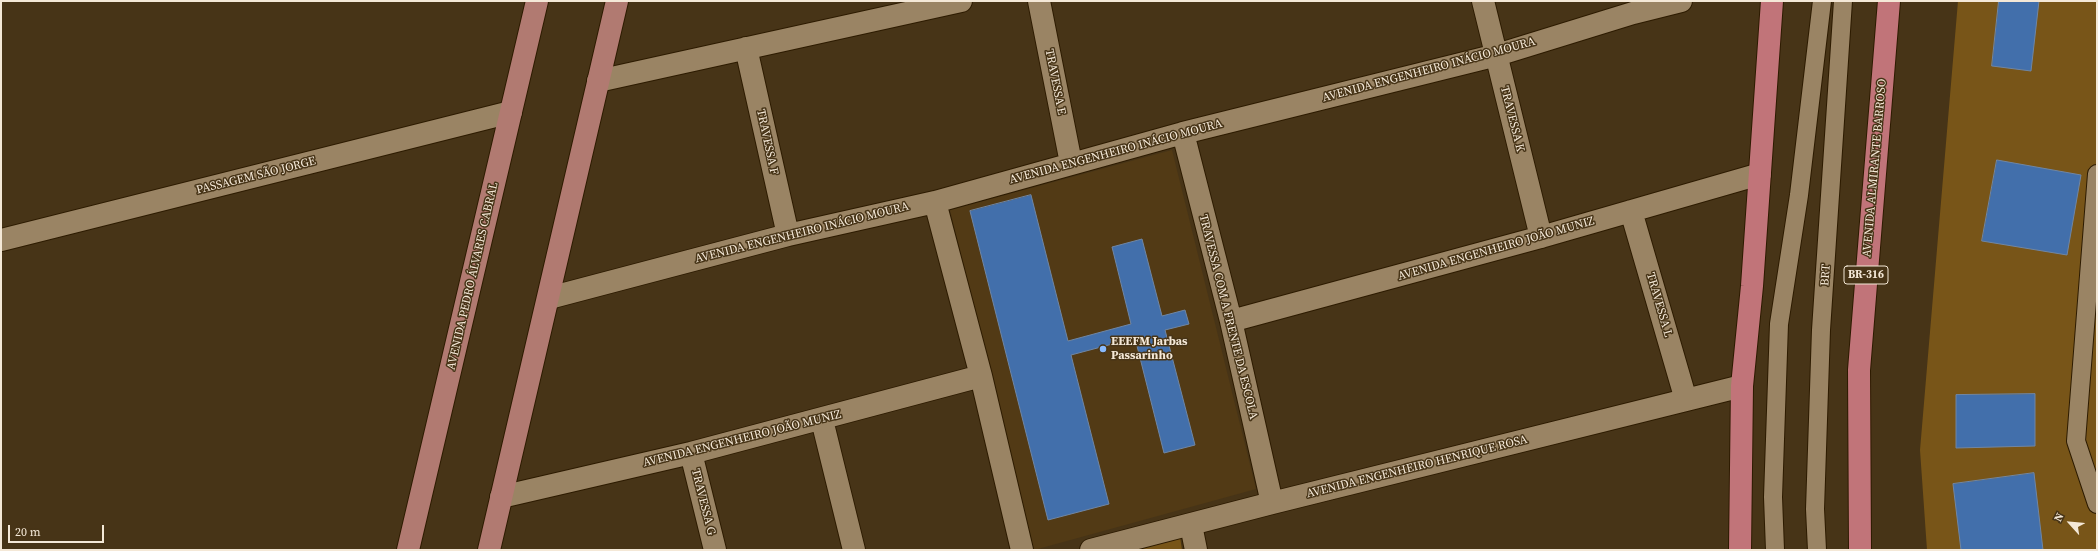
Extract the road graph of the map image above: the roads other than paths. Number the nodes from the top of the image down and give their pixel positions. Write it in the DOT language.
graph roads {
  1 [pos="537,1"];
  2 [pos="616,1"];
  3 [pos="962,1"];
  4 [pos="1039,1"];
  5 [pos="1483,1"];
  6 [pos="1681,1"];
  7 [pos="1772,1"];
  8 [pos="1810,1"];
  9 [pos="1822,1"];
  10 [pos="1843,1"];
  11 [pos="1889,1"];
  12 [pos="1632,7"];
  13 [pos="746,48"];
  14 [pos="1497,55"];
  15 [pos="598,81"];
  16 [pos="511,112"];
  17 [pos="1183,133"];
  18 [pos="1071,162"];
  19 [pos="1760,174"];
  20 [pos="2097,174"];
  21 [pos="1799,195"];
  22 [pos="935,202"];
  23 [pos="1631,211"];
  24 [pos="788,235"];
  25 [pos="1541,237"];
  26 [pos="1,240"];
  27 [pos="549,298"];
  28 [pos="1230,321"];
  29 [pos="981,376"];
  30 [pos="1742,386"];
  31 [pos="1686,400"];
  32 [pos="822,420"];
  33 [pos="691,453"];
  34 [pos="501,497"];
  35 [pos="1272,503"];
  36 [pos="2097,504"];
  37 [pos="1191,525"];
  38 [pos="1104,549"];
  39 [pos="408,550"];
  40 [pos="489,550"];
  41 [pos="715,550"];
  42 [pos="854,550"];
  43 [pos="1022,550"];
  44 [pos="1196,550"];
  45 [pos="1740,550"];
  46 [pos="1775,550"];
  47 [pos="1817,550"];
  48 [pos="1860,550"];
  1 -- 16 [label="main road, AVENIDA PEDRO ÁLVARES CABRAL"];
  2 -- 15 [label="main road"];
  3 -- 13 [label="street"];
  4 -- 18 [label="street, TRAVESSA E"];
  5 -- 14 [label="street, TRAVESSA K"];
  6 -- 12 [label="street, AVENIDA ENGENHEIRO INÁCIO MOURA"];
  7 -- 19 [label="highway"];
  8 -- 21 [label="lane"];
  9 -- 21 [label="lane"];
  10 -- 47 [label="lane, BRT"];
  11 -- 48 [label="highway, AVENIDA ALMIRANTE BARROSO / BR-316"];
  12 -- 14 [label="street, AVENIDA ENGENHEIRO INÁCIO MOURA"];
  13 -- 15 [label="street"];
  13 -- 24 [label="street, TRAVESSA F"];
  14 -- 17 [label="street, AVENIDA ENGENHEIRO INÁCIO MOURA"];
  14 -- 25 [label="street, TRAVESSA K"];
  15 -- 27 [label="main road"];
  16 -- 26 [label="street, PASSAGEM SÃO JORGE"];
  16 -- 39 [label="main road, AVENIDA PEDRO ÁLVARES CABRAL"];
  17 -- 18 [label="street, AVENIDA ENGENHEIRO INÁCIO MOURA"];
  17 -- 28 [label="street, TRAVESSA COM A FRENTE DA ESCOLA"];
  18 -- 22 [label="street, AVENIDA ENGENHEIRO INÁCIO MOURA"];
  19 -- 23 [label="street, AVENIDA ENGENHEIRO JOÃO MUNIZ"];
  19 -- 30 [label="highway"];
  20 -- 36 [label="lane"];
  21 -- 46 [label="lane"];
  22 -- 24 [label="street, AVENIDA ENGENHEIRO INÁCIO MOURA"];
  22 -- 29 [label="street"];
  23 -- 25 [label="street, AVENIDA ENGENHEIRO JOÃO MUNIZ"];
  23 -- 31 [label="street, TRAVESSA L"];
  24 -- 27 [label="street, AVENIDA ENGENHEIRO INÁCIO MOURA"];
  25 -- 28 [label="street, AVENIDA ENGENHEIRO JOÃO MUNIZ"];
  27 -- 34 [label="main road"];
  28 -- 35 [label="street, TRAVESSA COM A FRENTE DA ESCOLA"];
  29 -- 32 [label="street, AVENIDA ENGENHEIRO JOÃO MUNIZ"];
  29 -- 43 [label="street"];
  30 -- 31 [label="street, AVENIDA ENGENHEIRO HENRIQUE ROSA"];
  30 -- 45 [label="highway"];
  31 -- 35 [label="street, AVENIDA ENGENHEIRO HENRIQUE ROSA"];
  32 -- 33 [label="street, AVENIDA ENGENHEIRO JOÃO MUNIZ"];
  32 -- 42 [label="street"];
  33 -- 34 [label="street, AVENIDA ENGENHEIRO JOÃO MUNIZ"];
  33 -- 41 [label="street, TRAVESSA G"];
  34 -- 40 [label="main road"];
  35 -- 37 [label="street, AVENIDA ENGENHEIRO HENRIQUE ROSA"];
  37 -- 38 [label="street, AVENIDA ENGENHEIRO HENRIQUE ROSA"];
  37 -- 44 [label="street"];
}
